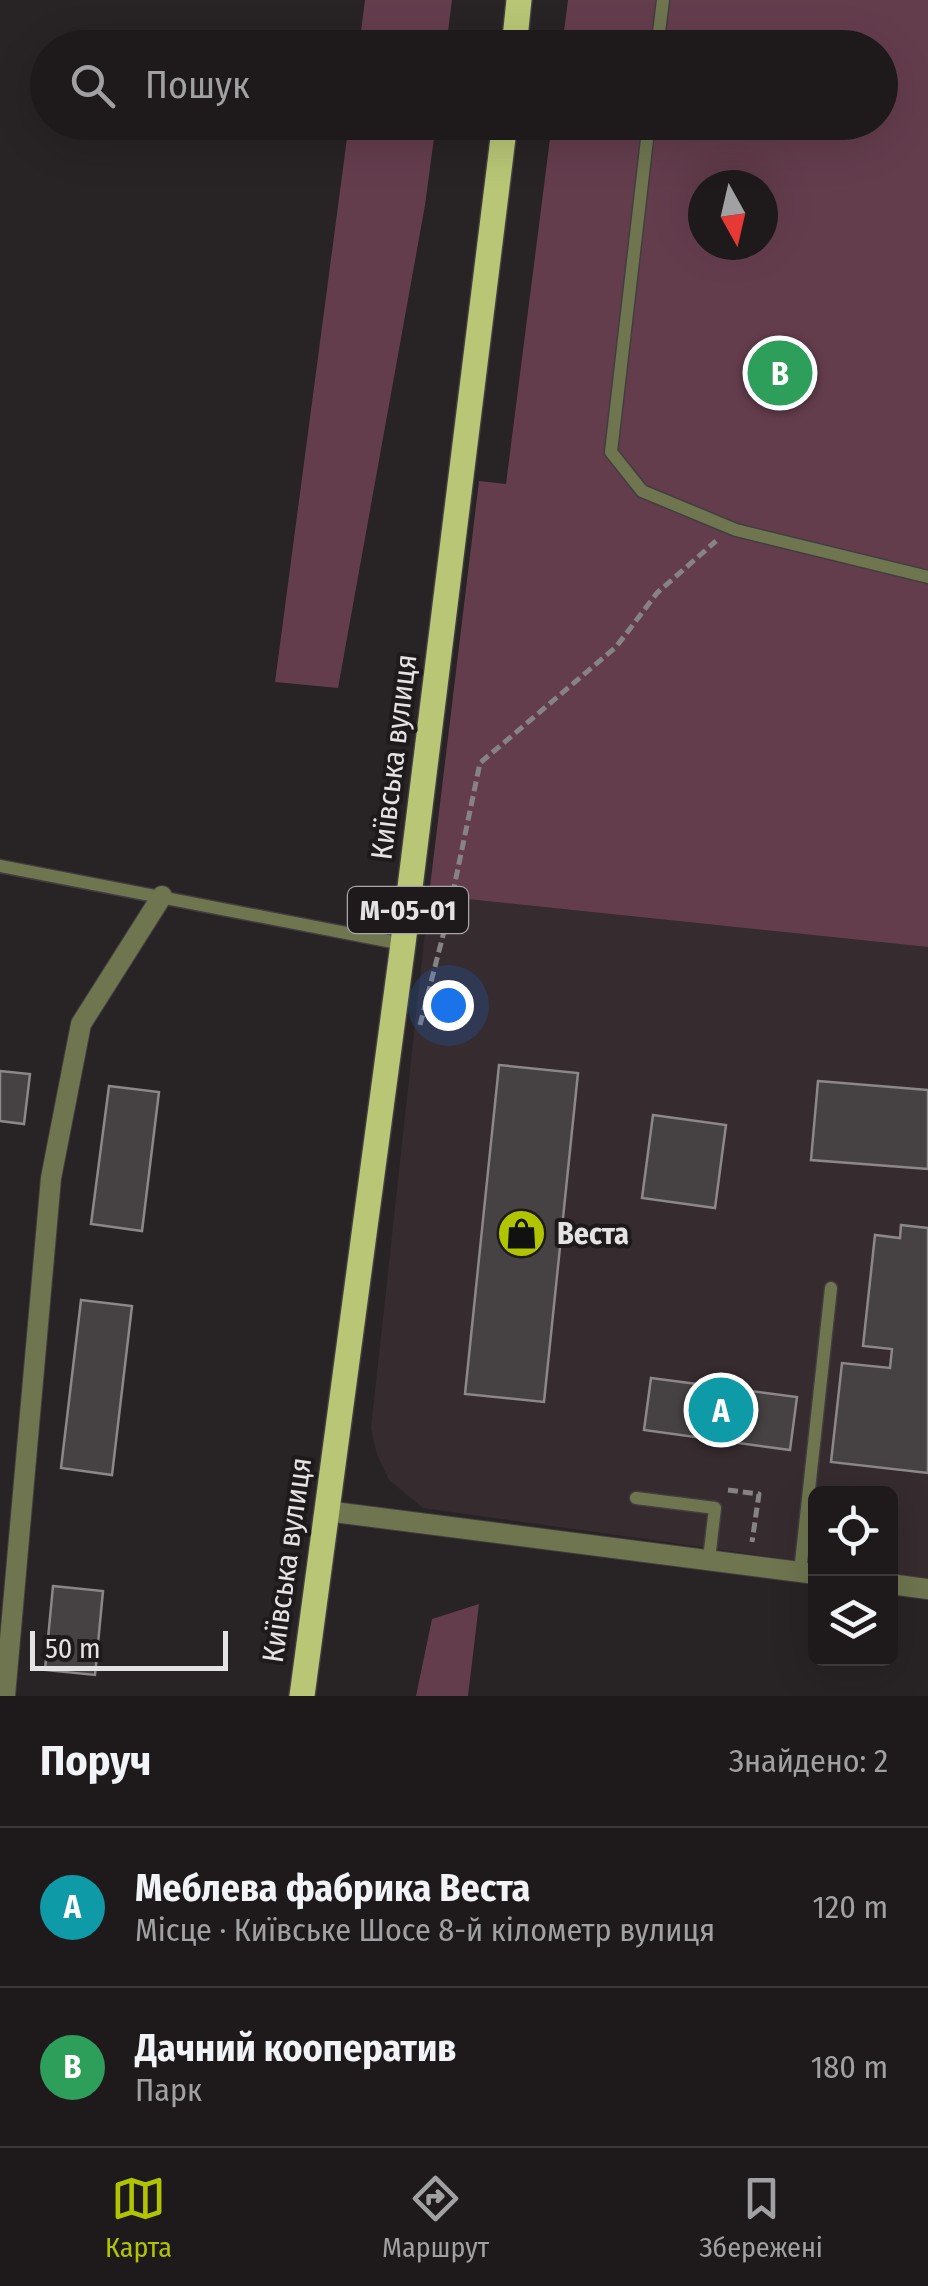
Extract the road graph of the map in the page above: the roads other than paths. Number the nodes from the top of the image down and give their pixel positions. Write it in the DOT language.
graph roads {
  1 [pos="519,0"];
  2 [pos="662,0"];
  3 [pos="516,30"];
  4 [pos="659,30"];
  5 [pos="503,140"];
  6 [pos="646,140"];
  7 [pos="928,577"];
  8 [pos="0,866"];
  9 [pos="162,896"];
  10 [pos="404,944"];
  11 [pos="831,1288"];
  12 [pos="815,1486"];
  13 [pos="636,1498"];
  14 [pos="326,1511"];
  15 [pos="709,1559"];
  16 [pos="808,1573"];
  17 [pos="898,1585"];
  18 [pos="928,1590"];
  19 [pos="5,1696"];
  20 [pos="302,1696"];
  1 -- 3 [label="main road"];
  2 -- 4 [label="lane"];
  5 -- 10 [label="main road, Київська вулиця / М-05-01"];
  6 -- 7 [label="lane"];
  8 -- 9 [label="lane"];
  9 -- 10 [label="lane"];
  9 -- 19 [label="street"];
  10 -- 14 [label="main road, Київська вулиця / М-05-01"];
  11 -- 12 [label="lane"];
  13 -- 15 [label="lane"];
  14 -- 15 [label="street"];
  14 -- 20 [label="main road, Київська вулиця / М-05-01"];
  15 -- 16 [label="street"];
  17 -- 18 [label="street"];
}
